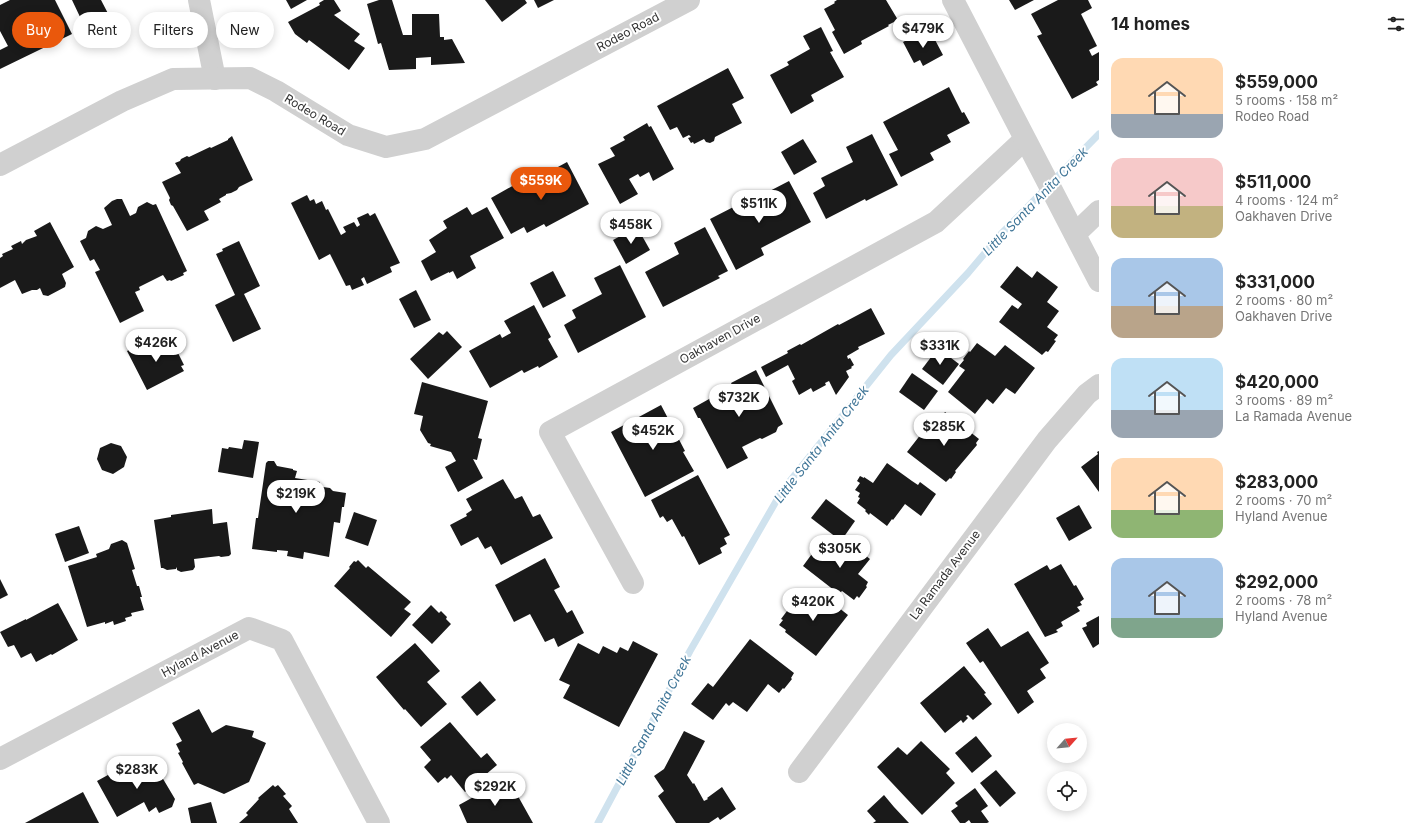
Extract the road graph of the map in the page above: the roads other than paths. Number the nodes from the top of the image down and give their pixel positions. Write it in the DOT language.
graph roads {
  1 [pos="199,0"];
  2 [pos="689,0"];
  3 [pos="952,0"];
  4 [pos="215,78"];
  5 [pos="1024,140"];
  6 [pos="0,165"];
  7 [pos="1099,211"];
  8 [pos="1075,234"];
  9 [pos="1099,281"];
  10 [pos="1099,385"];
  11 [pos="633,583"];
  12 [pos="0,759"];
  13 [pos="799,772"];
  14 [pos="379,823"];
  1 -- 4 [label="street"];
  2 -- 4 [label="street, Rodeo Road"];
  3 -- 5 [label="street"];
  4 -- 6 [label="street, Rodeo Road"];
  5 -- 8 [label="street"];
  5 -- 11 [label="street, Oakhaven Drive"];
  7 -- 8 [label="street"];
  8 -- 9 [label="street"];
  10 -- 13 [label="street, La Ramada Avenue"];
  12 -- 14 [label="street, Hyland Avenue"];
}
